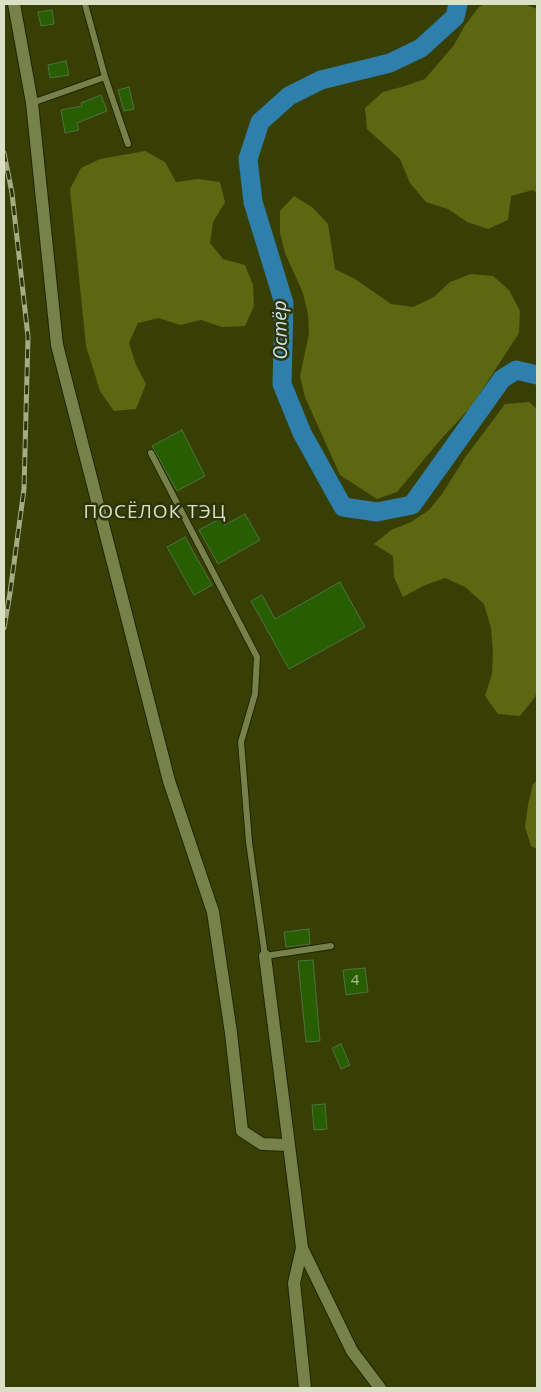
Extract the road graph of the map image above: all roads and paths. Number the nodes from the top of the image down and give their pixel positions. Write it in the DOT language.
graph roads {
  1 [pos="14,4"];
  2 [pos="85,4"];
  3 [pos="105,77"];
  4 [pos="32,103"];
  5 [pos="128,144"];
  6 [pos="151,453"];
  7 [pos="331,946"];
  8 [pos="265,956"];
  9 [pos="288,1145"];
  10 [pos="302,1248"];
  11 [pos="305,1388"];
  12 [pos="380,1388"];
  1 -- 4 [label="street"];
  2 -- 3 [label="lane"];
  3 -- 4 [label="lane"];
  3 -- 5 [label="lane"];
  4 -- 9 [label="street"];
  6 -- 8 [label="lane"];
  7 -- 8 [label="lane"];
  8 -- 9 [label="street"];
  9 -- 10 [label="street"];
  10 -- 11 [label="street"];
  10 -- 12 [label="street"];
}
